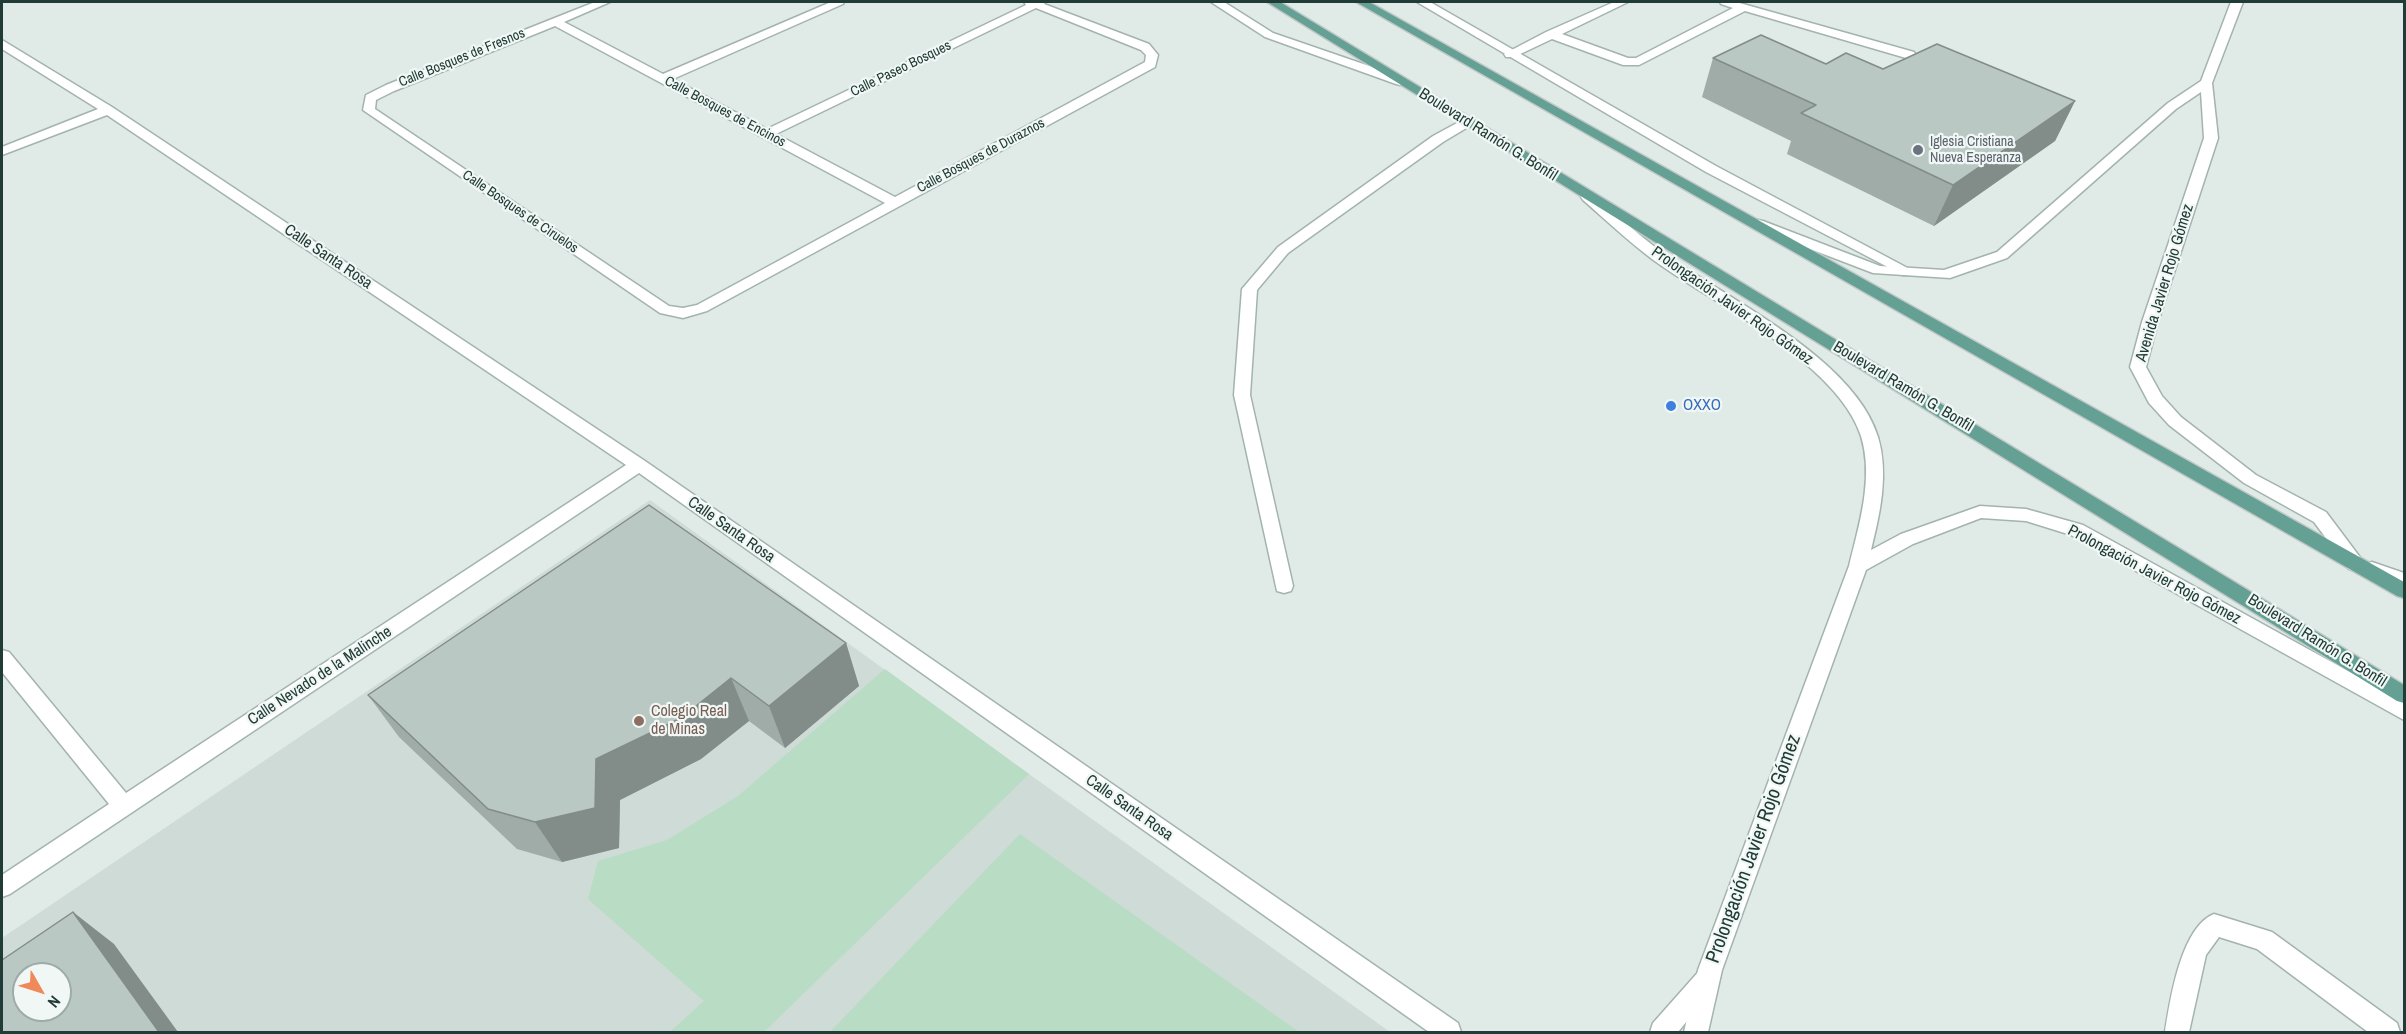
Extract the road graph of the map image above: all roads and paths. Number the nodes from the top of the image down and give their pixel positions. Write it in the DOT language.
graph roads {
  1 [pos="604,2"];
  2 [pos="840,2"];
  3 [pos="1035,2"];
  4 [pos="1217,2"];
  5 [pos="1273,2"];
  6 [pos="1362,2"];
  7 [pos="1423,2"];
  8 [pos="1622,2"];
  9 [pos="1725,2"];
  10 [pos="2236,2"];
  11 [pos="1744,7"];
  12 [pos="554,21"];
  13 [pos="1550,34"];
  14 [pos="2,44"];
  15 [pos="1510,54"];
  16 [pos="1910,55"];
  17 [pos="663,79"];
  18 [pos="1400,81"];
  19 [pos="2206,83"];
  20 [pos="370,98"];
  21 [pos="108,110"];
  22 [pos="1468,122"];
  23 [pos="767,134"];
  24 [pos="2,151"];
  25 [pos="1588,197"];
  26 [pos="895,203"];
  27 [pos="1756,223"];
  28 [pos="1908,272"];
  29 [pos="683,313"];
  30 [pos="639,465"];
  31 [pos="2356,564"];
  32 [pos="1858,566"];
  33 [pos="2404,580"];
  34 [pos="1284,586"];
  35 [pos="2404,591"];
  36 [pos="2,658"];
  37 [pos="2404,695"];
  38 [pos="2404,712"];
  39 [pos="124,806"];
  40 [pos="2,887"];
  41 [pos="1709,977"];
  42 [pos="1449,1032"];
  43 [pos="1662,1032"];
  44 [pos="1696,1032"];
  45 [pos="2177,1032"];
  46 [pos="2388,1032"];
  1 -- 12 [label="street, Calle Bosques de Fresnos"];
  2 -- 17 [label="street"];
  3 -- 23 [label="street, Calle Paseo Bosques"];
  3 -- 26 [label="street, Calle Bosques de Duraznos"];
  4 -- 18 [label="street, Boulevard Ramón G. Bonfil"];
  5 -- 18 [label="main road, Boulevard Ramón G. Bonfil"];
  6 -- 27 [label="main road"];
  7 -- 15 [label="street"];
  8 -- 13 [label="street"];
  9 -- 11 [label="street"];
  10 -- 19 [label="street, Avenida Javier Rojo Gómez"];
  11 -- 13 [label="street"];
  11 -- 16 [label="street"];
  12 -- 17 [label="street, Calle Bosques de Encinos"];
  12 -- 20 [label="street, Calle Bosques de Fresnos"];
  13 -- 15 [label="street"];
  14 -- 21 [label="street, Calle Santa Rosa"];
  15 -- 28 [label="street"];
  17 -- 23 [label="street, Calle Bosques de Encinos"];
  18 -- 22 [label="main road, Boulevard Ramón G. Bonfil"];
  19 -- 28 [label="street"];
  19 -- 31 [label="street, Avenida Javier Rojo Gómez"];
  20 -- 29 [label="street, Calle Bosques de Ciruelos"];
  21 -- 24 [label="street"];
  21 -- 30 [label="street, Calle Santa Rosa"];
  22 -- 25 [label="main road, Boulevard Ramón G. Bonfil"];
  22 -- 34 [label="street"];
  23 -- 26 [label="street, Calle Bosques de Encinos"];
  25 -- 32 [label="street, Prolongación Javier Rojo Gómez"];
  25 -- 37 [label="main road, Boulevard Ramón G. Bonfil"];
  26 -- 29 [label="street, Calle Bosques de Duraznos"];
  27 -- 28 [label="street"];
  27 -- 31 [label="main road"];
  30 -- 39 [label="street, Calle Nevado de la Malinche"];
  30 -- 42 [label="street, Calle Santa Rosa"];
  31 -- 33 [label="street"];
  31 -- 35 [label="main road"];
  32 -- 38 [label="street, Prolongación Javier Rojo Gómez"];
  32 -- 41 [label="street, Prolongación Javier Rojo Gómez"];
  36 -- 39 [label="street"];
  39 -- 40 [label="street, Calle Nevado de la Malinche"];
  41 -- 43 [label="street"];
  41 -- 44 [label="street, Prolongación Javier Rojo Gómez"];
  45 -- 46 [label="street"];
}
